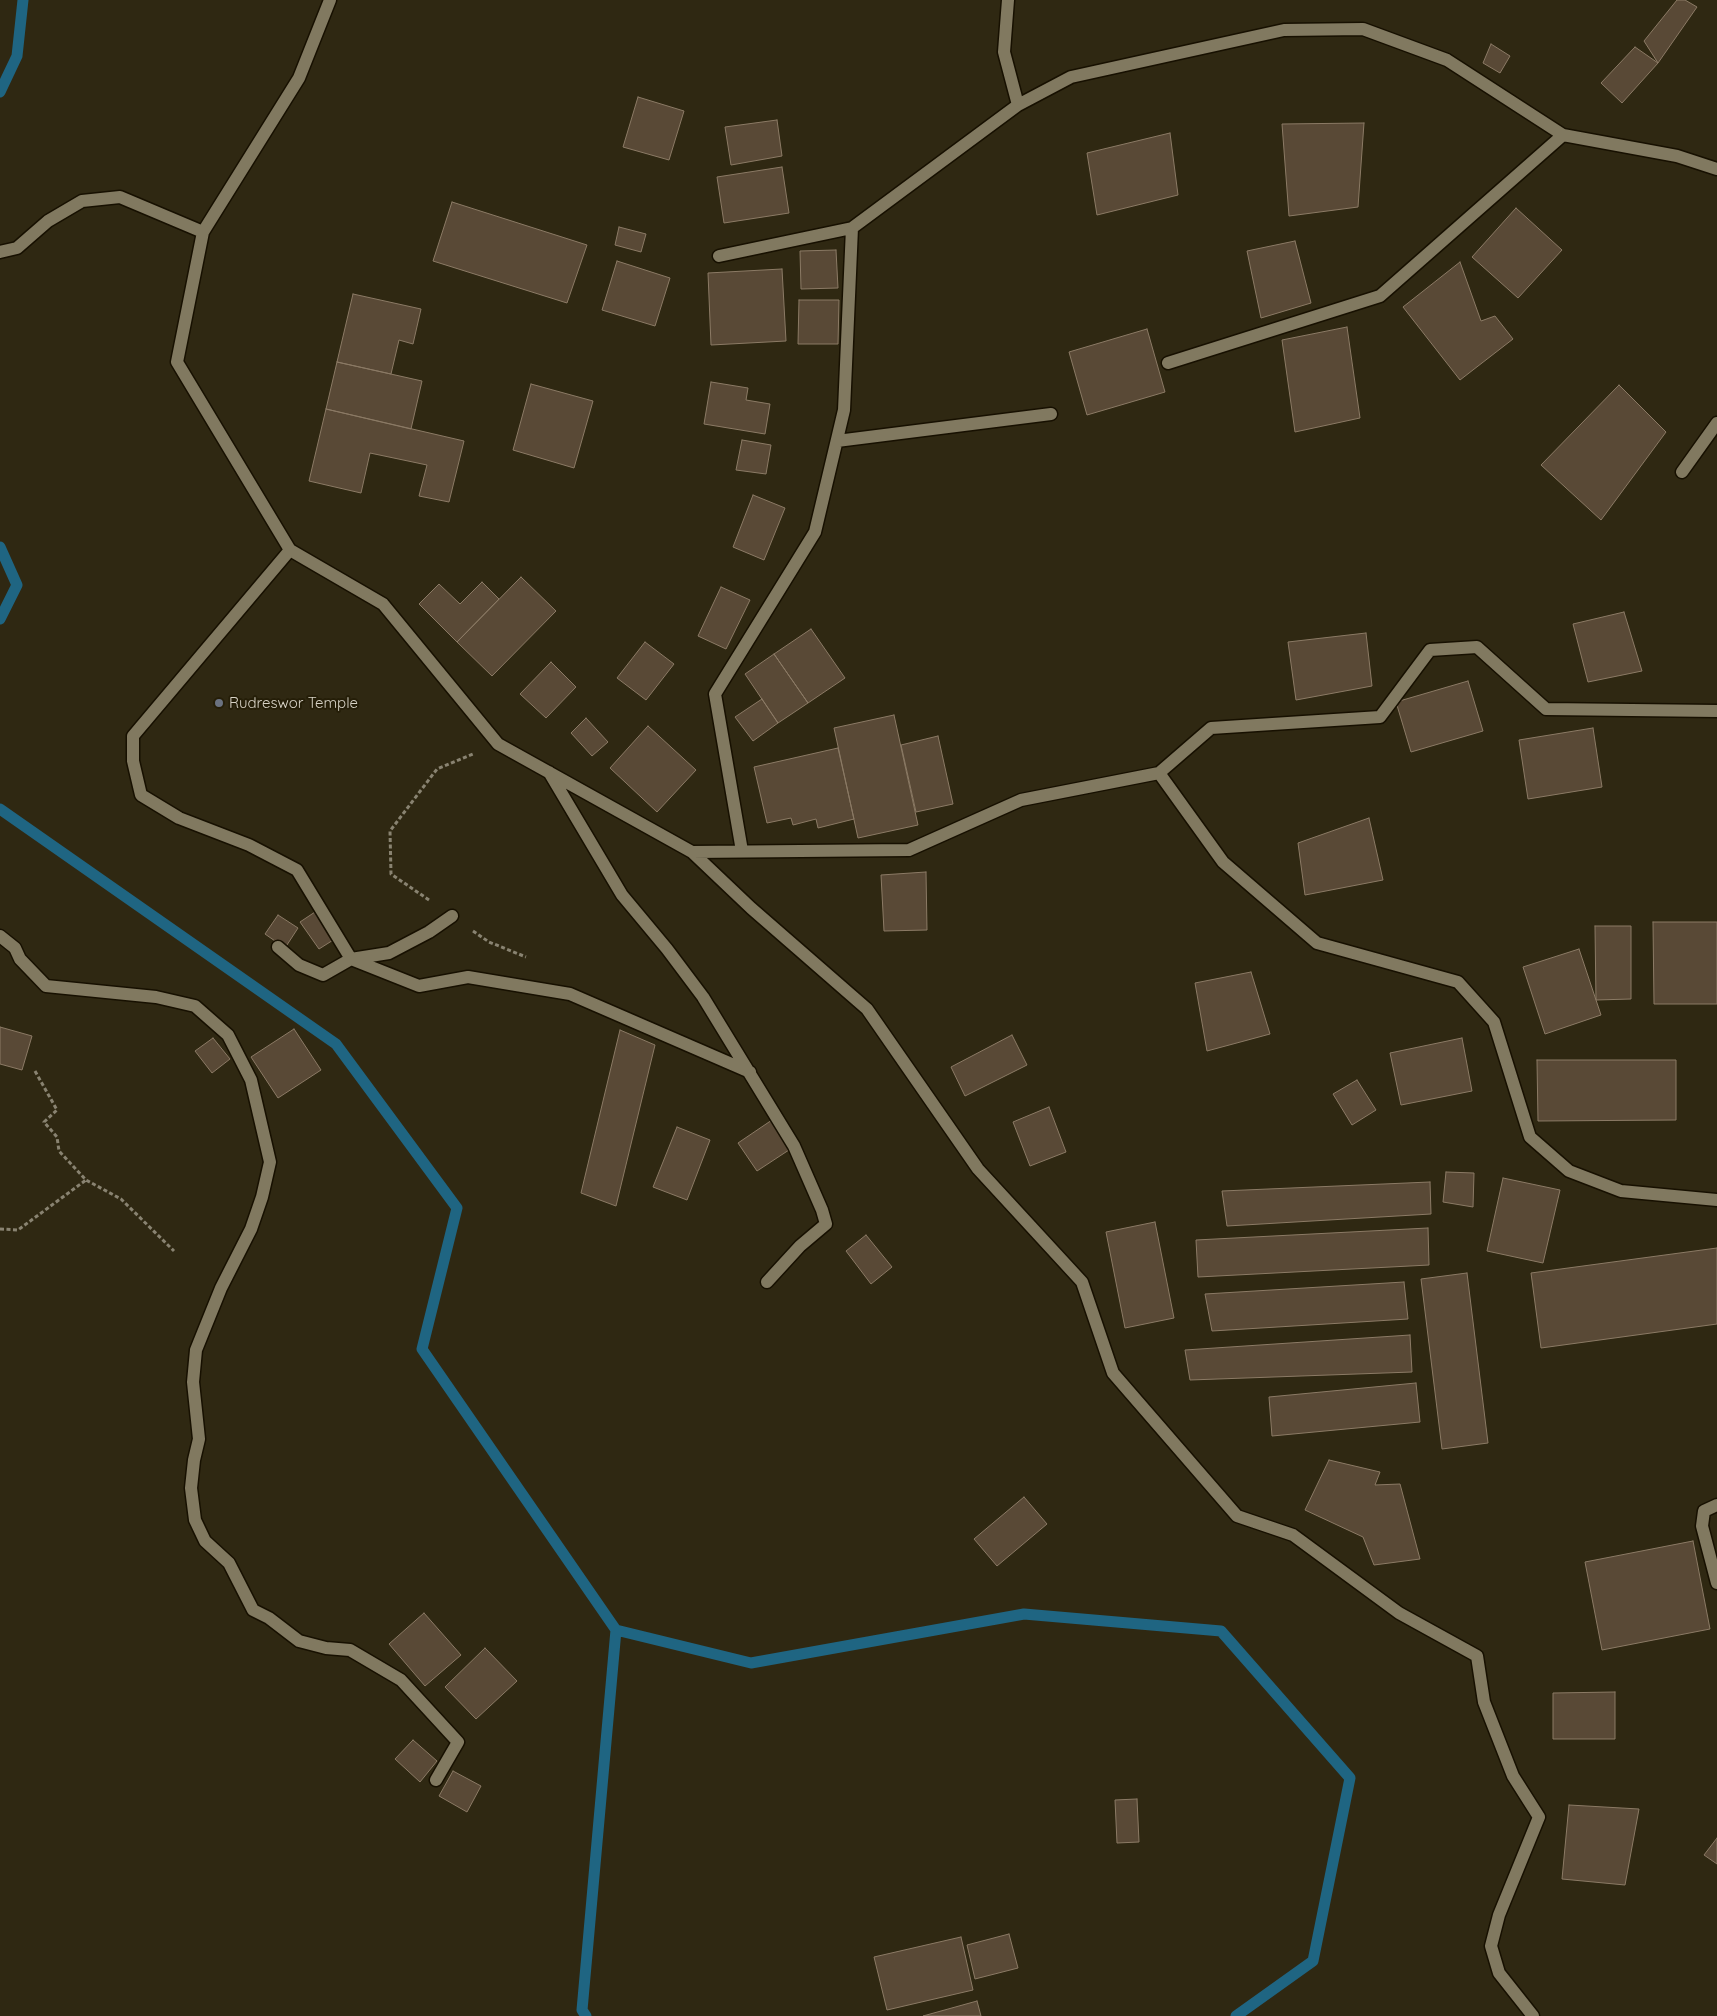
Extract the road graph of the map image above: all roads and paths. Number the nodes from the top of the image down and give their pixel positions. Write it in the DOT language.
graph roads {
  1 [pos="330,0"];
  2 [pos="1008,0"];
  3 [pos="1018,105"];
  4 [pos="1563,135"];
  5 [pos="1717,169"];
  6 [pos="852,228"];
  7 [pos="203,232"];
  8 [pos="0,252"];
  9 [pos="719,256"];
  10 [pos="1168,363"];
  11 [pos="1051,414"];
  12 [pos="1717,423"];
  13 [pos="837,441"];
  14 [pos="1682,472"];
  15 [pos="290,550"];
  16 [pos="1717,711"];
  17 [pos="498,744"];
  18 [pos="548,772"];
  19 [pos="1159,773"];
  20 [pos="742,851"];
  21 [pos="692,852"];
  22 [pos="452,916"];
  23 [pos="0,936"];
  24 [pos="278,947"];
  25 [pos="351,959"];
  26 [pos="535,961"];
  27 [pos="35,1071"];
  28 [pos="750,1072"];
  29 [pos="86,1180"];
  30 [pos="1717,1200"];
  31 [pos="0,1229"];
  32 [pos="174,1251"];
  33 [pos="767,1282"];
  34 [pos="1717,1505"];
  35 [pos="1717,1583"];
  36 [pos="436,1780"];
  37 [pos="1533,2016"];
  1 -- 7 [label="street"];
  2 -- 3 [label="street"];
  3 -- 4 [label="street"];
  3 -- 6 [label="street"];
  4 -- 5 [label="street"];
  4 -- 10 [label="street"];
  6 -- 9 [label="street"];
  6 -- 13 [label="street"];
  7 -- 8 [label="street"];
  7 -- 15 [label="street"];
  11 -- 13 [label="street"];
  12 -- 14 [label="street"];
  13 -- 20 [label="street"];
  15 -- 17 [label="street"];
  15 -- 25 [label="street"];
  16 -- 19 [label="street"];
  17 -- 18 [label="street"];
  17 -- 22 [label="path"];
  18 -- 21 [label="street"];
  18 -- 28 [label="street"];
  19 -- 20 [label="street"];
  19 -- 30 [label="street"];
  20 -- 21 [label="street"];
  21 -- 37 [label="street"];
  22 -- 25 [label="street"];
  22 -- 26 [label="path"];
  23 -- 36 [label="street"];
  24 -- 25 [label="street"];
  25 -- 28 [label="street"];
  27 -- 29 [label="path"];
  28 -- 33 [label="street"];
  29 -- 31 [label="path"];
  29 -- 32 [label="path"];
  34 -- 35 [label="street"];
}
